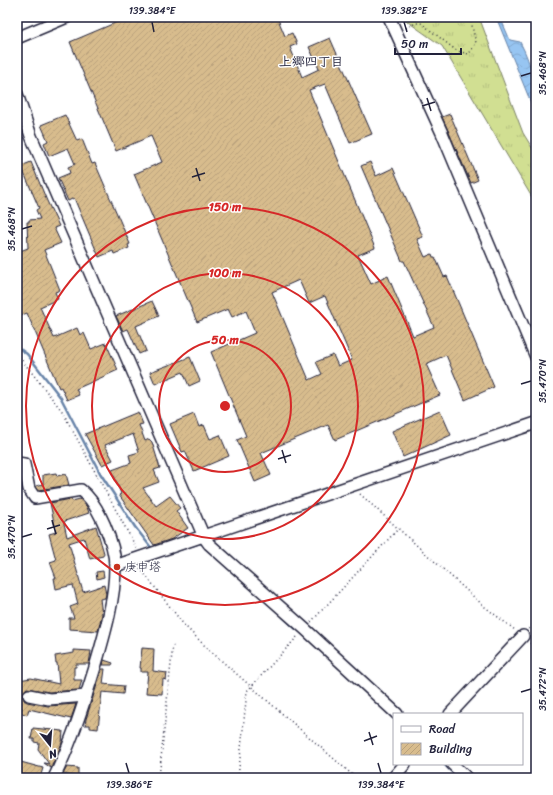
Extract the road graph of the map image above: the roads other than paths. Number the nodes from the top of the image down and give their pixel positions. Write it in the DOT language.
graph roads {
  1 [pos="67,17"];
  2 [pos="389,17"];
  3 [pos="17,38"];
  4 [pos="17,94"];
  5 [pos="536,356"];
  6 [pos="536,423"];
  7 [pos="17,462"];
  8 [pos="204,536"];
  9 [pos="115,566"];
  10 [pos="523,636"];
  11 [pos="29,696"];
  12 [pos="86,696"];
  13 [pos="396,713"];
  14 [pos="451,713"];
  15 [pos="404,765"];
  16 [pos="453,765"];
  17 [pos="54,778"];
  18 [pos="393,778"];
  19 [pos="467,778"];
  1 -- 3 [label="street"];
  2 -- 5 [label="street"];
  4 -- 8 [label="street"];
  6 -- 8 [label="street"];
  7 -- 9 [label="street"];
  8 -- 9 [label="street"];
  8 -- 13 [label="street"];
  9 -- 12 [label="street"];
  10 -- 14 [label="street"];
  11 -- 12 [label="street"];
  12 -- 17 [label="street"];
  15 -- 18 [label="street"];
  16 -- 19 [label="street"];
}
